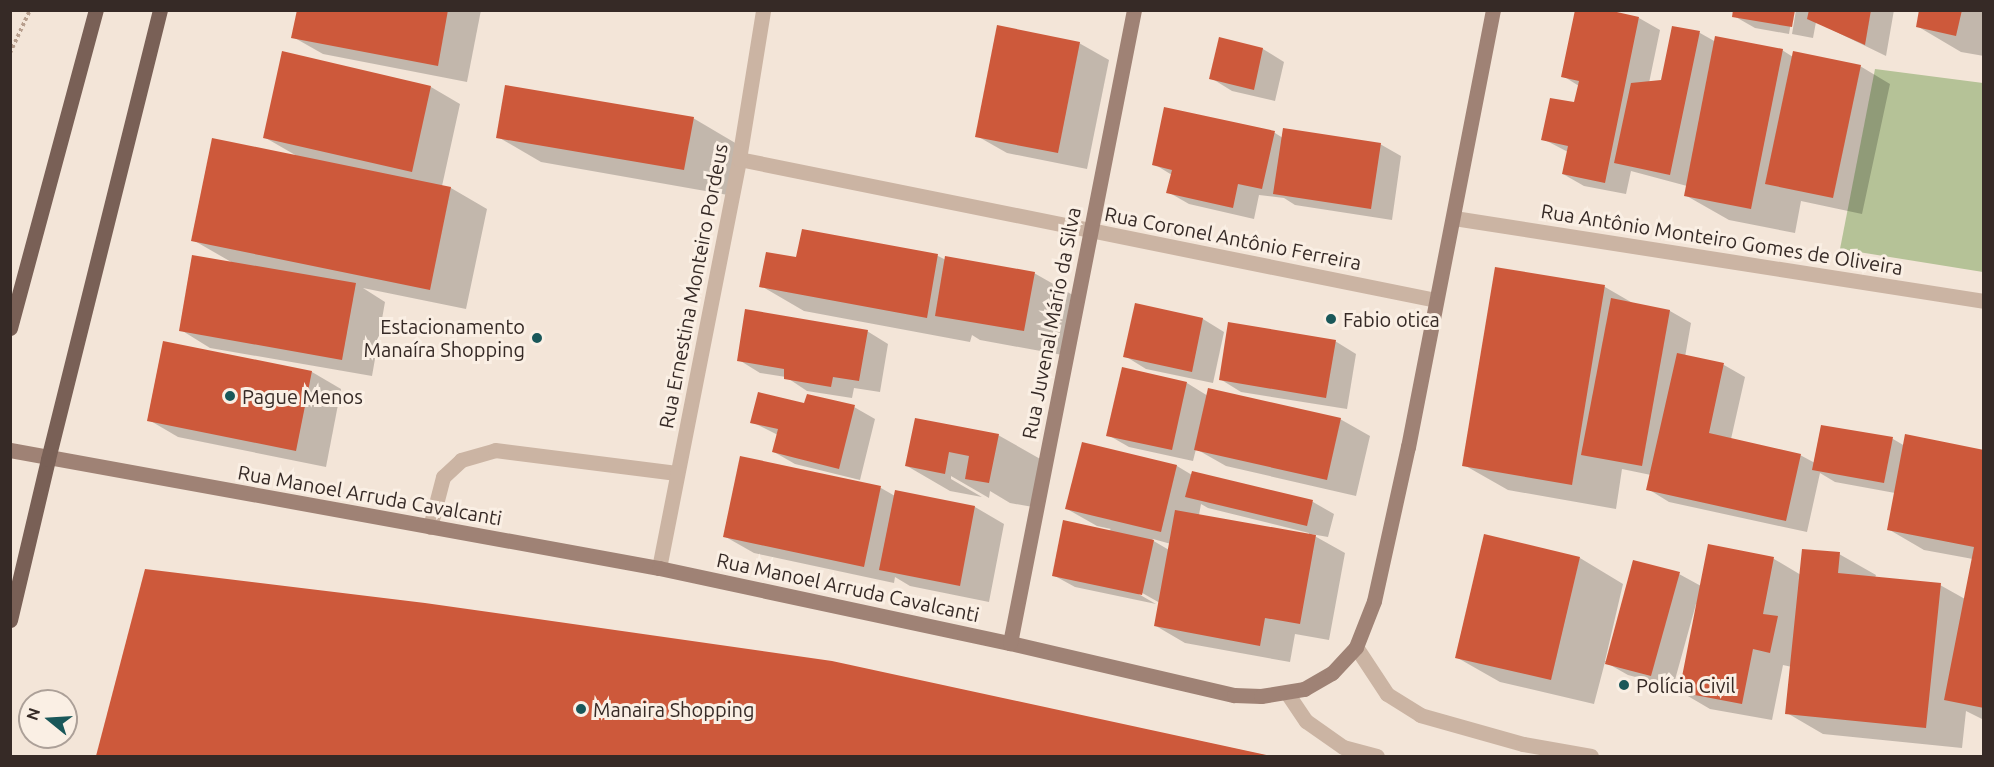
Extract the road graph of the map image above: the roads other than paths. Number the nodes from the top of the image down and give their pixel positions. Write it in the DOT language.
graph roads {
  1 [pos="96,10"];
  2 [pos="160,10"];
  3 [pos="763,10"];
  4 [pos="1134,10"];
  5 [pos="1494,10"];
  6 [pos="740,159"];
  7 [pos="1454,218"];
  8 [pos="1090,230"];
  9 [pos="1436,300"];
  10 [pos="1983,302"];
  11 [pos="10,328"];
  12 [pos="10,450"];
  13 [pos="48,459"];
  14 [pos="677,473"];
  15 [pos="430,527"];
  16 [pos="658,568"];
  17 [pos="10,620"];
  18 [pos="1010,643"];
  19 [pos="1356,647"];
  20 [pos="1287,693"];
  21 [pos="1377,756"];
  22 [pos="1591,756"];
  1 -- 11 [label="main road"];
  2 -- 13 [label="main road"];
  3 -- 6 [label="street, Rua Ernestina Monteiro Pordeus"];
  4 -- 8 [label="main road, Rua Juvenal Mário da Silva"];
  5 -- 7 [label="main road"];
  6 -- 8 [label="street, Rua Coronel Antônio Ferreira"];
  6 -- 14 [label="street, Rua Ernestina Monteiro Pordeus"];
  7 -- 9 [label="main road"];
  7 -- 10 [label="street, Rua Antônio Monteiro Gomes de Oliveira"];
  8 -- 9 [label="street, Rua Coronel Antônio Ferreira"];
  8 -- 18 [label="main road, Rua Juvenal Mário da Silva"];
  9 -- 19 [label="main road"];
  12 -- 13 [label="main road, Rua Manoel Arruda Cavalcanti"];
  13 -- 15 [label="main road, Rua Manoel Arruda Cavalcanti"];
  13 -- 17 [label="main road"];
  14 -- 15 [label="street"];
  14 -- 16 [label="street, Rua Ernestina Monteiro Pordeus"];
  15 -- 16 [label="main road, Rua Manoel Arruda Cavalcanti"];
  16 -- 18 [label="main road, Rua Manoel Arruda Cavalcanti"];
  18 -- 20 [label="main road, Rua Manoel Arruda Cavalcanti"];
  19 -- 20 [label="main road, Rua Manoel Arruda Cavalcanti"];
  19 -- 22 [label="street"];
  20 -- 21 [label="street"];
}
